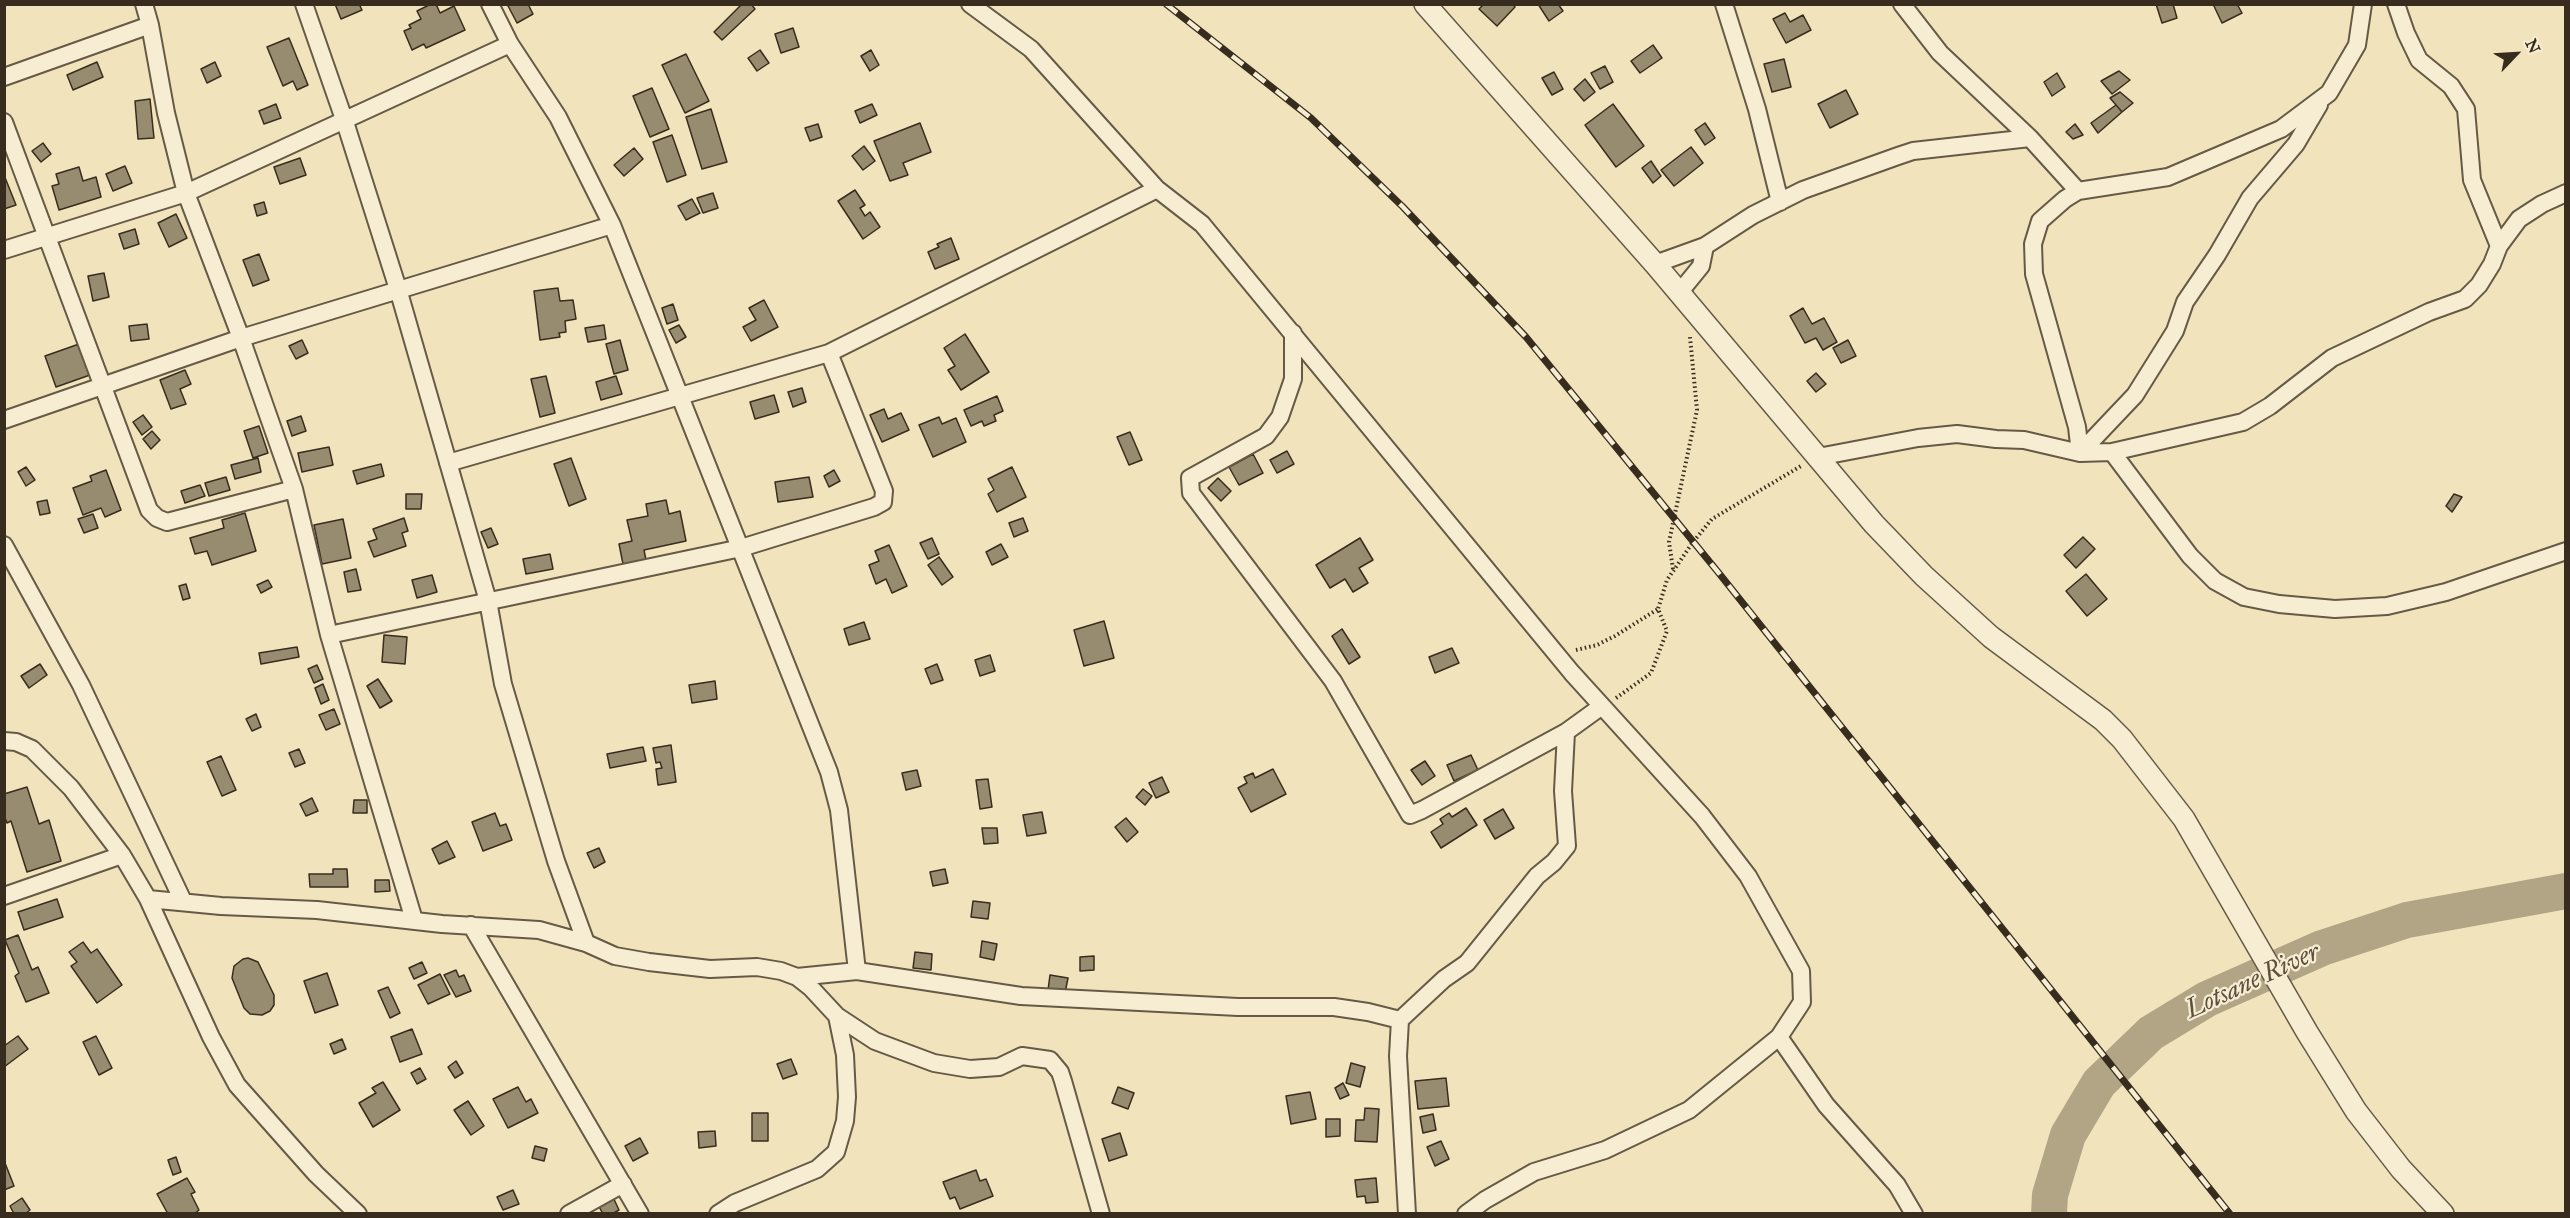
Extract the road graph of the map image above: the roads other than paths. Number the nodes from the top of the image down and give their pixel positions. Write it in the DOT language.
graph roads {
  1 [pos="304,4"];
  2 [pos="490,4"];
  3 [pos="970,4"];
  4 [pos="1425,4"];
  5 [pos="1724,4"];
  6 [pos="1902,4"];
  7 [pos="2363,4"];
  8 [pos="2396,4"];
  9 [pos="144,5"];
  10 [pos="150,25"];
  11 [pos="510,44"];
  12 [pos="4,77"];
  13 [pos="2321,101"];
  14 [pos="4,122"];
  15 [pos="345,122"];
  16 [pos="2030,138"];
  17 [pos="1157,189"];
  18 [pos="2078,191"];
  19 [pos="186,194"];
  20 [pos="2565,194"];
  21 [pos="1780,202"];
  22 [pos="612,225"];
  23 [pos="49,238"];
  24 [pos="1705,246"];
  25 [pos="2499,246"];
  26 [pos="4,250"];
  27 [pos="1655,264"];
  28 [pos="398,290"];
  29 [pos="1679,293"];
  30 [pos="1293,333"];
  31 [pos="241,338"];
  32 [pos="830,353"];
  33 [pos="102,386"];
  34 [pos="679,397"];
  35 [pos="4,420"];
  36 [pos="2112,452"];
  37 [pos="2080,453"];
  38 [pos="1818,457"];
  39 [pos="448,463"];
  40 [pos="294,489"];
  41 [pos="4,545"];
  42 [pos="741,548"];
  43 [pos="2565,551"];
  44 [pos="488,601"];
  45 [pos="329,635"];
  46 [pos="1602,706"];
  47 [pos="1566,732"];
  48 [pos="4,741"];
  49 [pos="123,855"];
  50 [pos="4,896"];
  51 [pos="148,899"];
  52 [pos="183,902"];
  53 [pos="414,920"];
  54 [pos="471,925"];
  55 [pos="586,943"];
  56 [pos="857,970"];
  57 [pos="797,977"];
  58 [pos="837,1016"];
  59 [pos="1400,1020"];
  60 [pos="1779,1037"];
  61 [pos="623,1184"];
  62 [pos="358,1214"];
  63 [pos="569,1214"];
  64 [pos="640,1214"];
  65 [pos="718,1214"];
  66 [pos="1101,1214"];
  67 [pos="1407,1214"];
  68 [pos="1466,1214"];
  69 [pos="1914,1214"];
  70 [pos="2444,1214"];
  1 -- 15 [label="street"];
  2 -- 11 [label="street"];
  3 -- 17 [label="street"];
  4 -- 27 [label="street"];
  5 -- 21 [label="street"];
  6 -- 16 [label="street"];
  7 -- 13 [label="street"];
  8 -- 25 [label="street"];
  9 -- 10 [label="street"];
  10 -- 12 [label="street"];
  10 -- 19 [label="street"];
  11 -- 15 [label="street"];
  11 -- 22 [label="street"];
  13 -- 18 [label="street"];
  13 -- 37 [label="street"];
  14 -- 23 [label="street"];
  15 -- 19 [label="street"];
  15 -- 28 [label="street"];
  16 -- 18 [label="street"];
  16 -- 21 [label="street"];
  17 -- 30 [label="street"];
  17 -- 32 [label="street"];
  18 -- 37 [label="street"];
  19 -- 23 [label="street"];
  19 -- 31 [label="street"];
  20 -- 25 [label="street"];
  21 -- 24 [label="street"];
  22 -- 28 [label="street"];
  22 -- 34 [label="street"];
  23 -- 26 [label="street"];
  23 -- 33 [label="street"];
  24 -- 27 [label="street"];
  24 -- 29 [label="street"];
  25 -- 36 [label="street"];
  27 -- 29 [label="street"];
  28 -- 31 [label="street"];
  28 -- 39 [label="street"];
  29 -- 38 [label="street"];
  30 -- 46 [label="street"];
  30 -- 47 [label="street"];
  31 -- 33 [label="street"];
  31 -- 40 [label="street"];
  32 -- 34 [label="street"];
  32 -- 42 [label="street"];
  33 -- 35 [label="street"];
  33 -- 40 [label="street"];
  34 -- 39 [label="street"];
  34 -- 42 [label="street"];
  36 -- 37 [label="street"];
  36 -- 43 [label="street"];
  37 -- 38 [label="street"];
  38 -- 70 [label="street"];
  39 -- 44 [label="street"];
  40 -- 45 [label="street"];
  41 -- 52 [label="street"];
  42 -- 44 [label="street"];
  42 -- 56 [label="street"];
  44 -- 45 [label="street"];
  44 -- 55 [label="street"];
  45 -- 53 [label="street"];
  46 -- 47 [label="street"];
  46 -- 60 [label="street"];
  47 -- 59 [label="street"];
  48 -- 49 [label="street"];
  49 -- 50 [label="street"];
  49 -- 51 [label="street"];
  51 -- 52 [label="street"];
  51 -- 62 [label="street"];
  52 -- 53 [label="street"];
  53 -- 54 [label="street"];
  54 -- 55 [label="street"];
  54 -- 61 [label="street"];
  55 -- 57 [label="street"];
  56 -- 57 [label="street"];
  56 -- 59 [label="street"];
  57 -- 58 [label="street"];
  58 -- 65 [label="street"];
  58 -- 66 [label="street"];
  59 -- 67 [label="street"];
  60 -- 68 [label="street"];
  60 -- 69 [label="street"];
  61 -- 63 [label="street"];
  61 -- 64 [label="street"];
}
